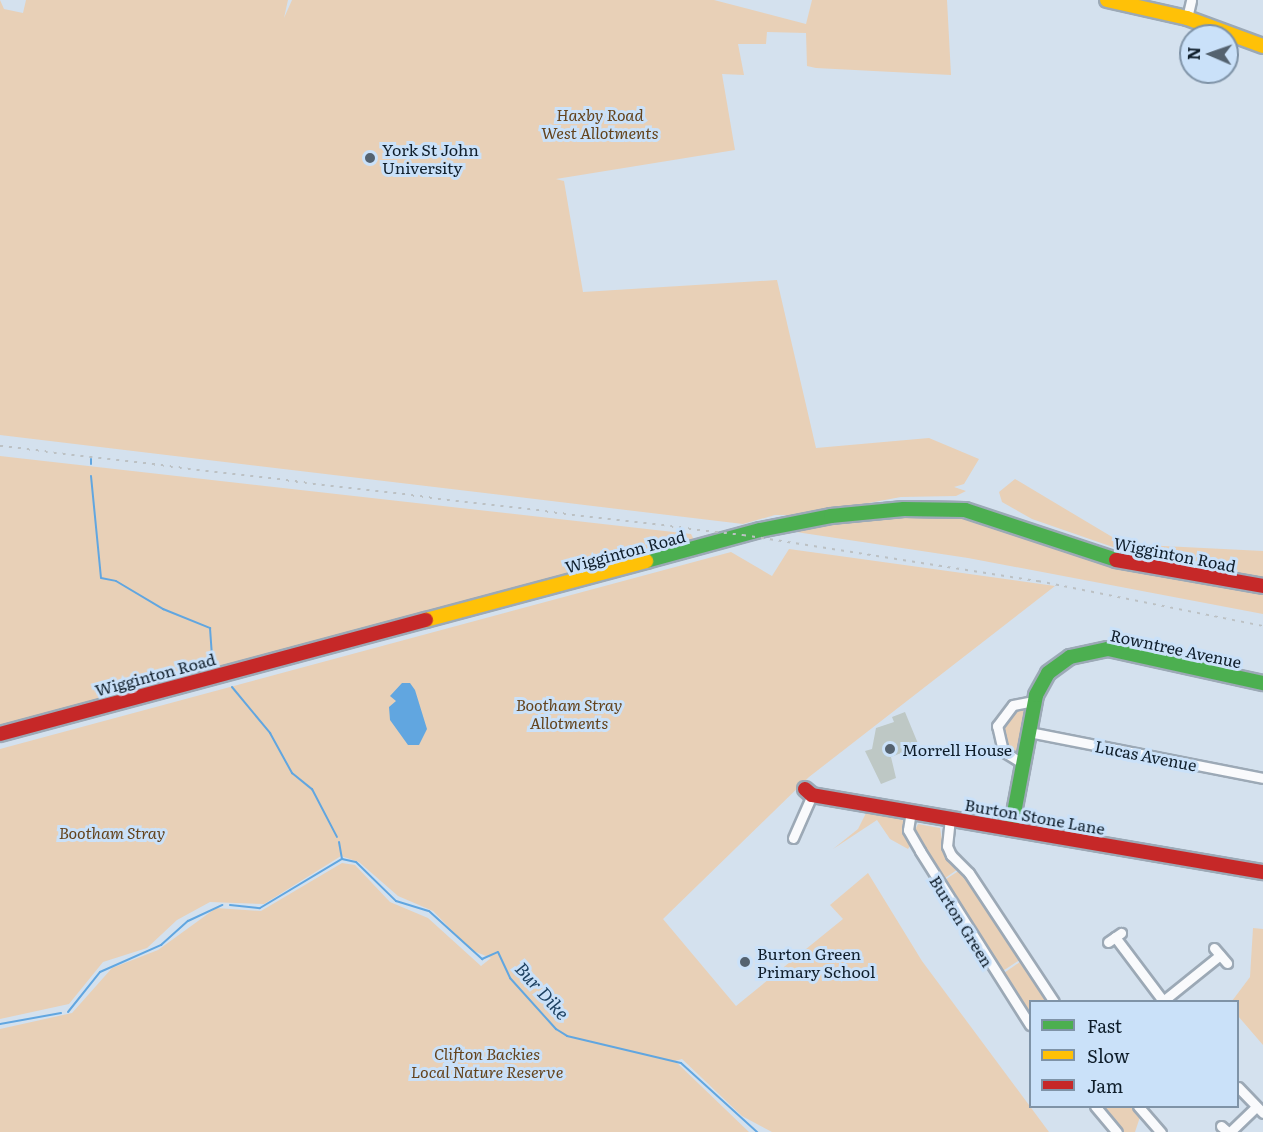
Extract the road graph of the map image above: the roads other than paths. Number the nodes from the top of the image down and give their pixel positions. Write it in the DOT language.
graph roads {
  1 [pos="1107,0"];
  2 [pos="1191,0"];
  3 [pos="1187,18"];
  4 [pos="1263,46"];
  5 [pos="1263,586"];
  6 [pos="1263,683"];
  7 [pos="1034,701"];
  8 [pos="1029,732"];
  9 [pos="0,734"];
  10 [pos="1022,763"];
  11 [pos="1263,778"];
  12 [pos="808,792"];
  13 [pos="911,811"];
  14 [pos="950,818"];
  15 [pos="1011,829"];
  16 [pos="793,838"];
  17 [pos="1263,872"];
  18 [pos="1115,937"];
  19 [pos="1220,955"];
  20 [pos="1053,1000"];
  21 [pos="1163,1000"];
  22 [pos="1165,1000"];
  23 [pos="1029,1023"];
  24 [pos="1239,1088"];
  25 [pos="1096,1108"];
  26 [pos="1139,1108"];
  27 [pos="1260,1110"];
  28 [pos="1226,1130"];
  29 [pos="1117,1132"];
  30 [pos="1161,1132"];
  1 -- 3 [label="main road"];
  2 -- 3 [label="street"];
  3 -- 4 [label="main road"];
  5 -- 9 [label="main road, Wigginton Road"];
  6 -- 7 [label="main road, Rowntree Avenue"];
  7 -- 8 [label="main road, Rowntree Avenue"];
  7 -- 10 [label="street"];
  8 -- 10 [label="main road, Rowntree Avenue"];
  8 -- 11 [label="street, Lucas Avenue"];
  10 -- 15 [label="main road, Rowntree Avenue"];
  12 -- 13 [label="main road, Burton Stone Lane"];
  12 -- 16 [label="street"];
  13 -- 14 [label="main road, Burton Stone Lane"];
  13 -- 23 [label="street, Burton Green"];
  14 -- 15 [label="main road, Burton Stone Lane"];
  14 -- 20 [label="street, Burton Green"];
  15 -- 17 [label="main road, Burton Stone Lane"];
  18 -- 21 [label="street"];
  19 -- 22 [label="street"];
  24 -- 27 [label="street"];
  25 -- 29 [label="street"];
  26 -- 30 [label="street"];
  27 -- 28 [label="street"];
}
